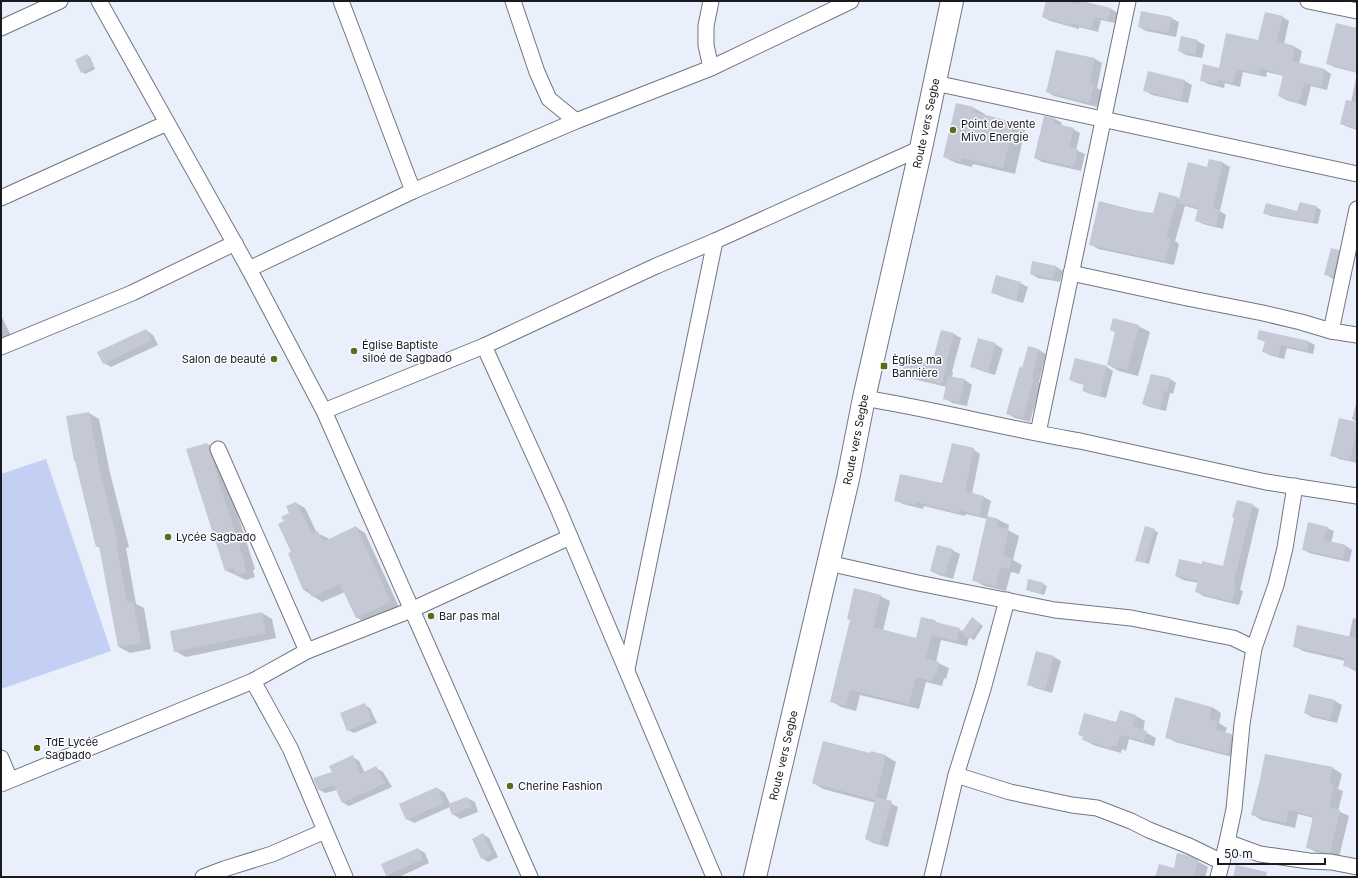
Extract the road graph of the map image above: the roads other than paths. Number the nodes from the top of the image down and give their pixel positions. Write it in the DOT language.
graph roads {
  1 [pos="60,1"];
  2 [pos="99,1"];
  3 [pos="341,1"];
  4 [pos="513,1"];
  5 [pos="711,1"];
  6 [pos="852,1"];
  7 [pos="952,1"];
  8 [pos="1128,1"];
  9 [pos="1308,1"];
  10 [pos="1357,11"];
  11 [pos="1,28"];
  12 [pos="711,68"];
  13 [pos="935,83"];
  14 [pos="1103,120"];
  15 [pos="576,121"];
  16 [pos="167,123"];
  17 [pos="921,148"];
  18 [pos="1357,174"];
  19 [pos="413,191"];
  20 [pos="1,198"];
  21 [pos="1357,209"];
  22 [pos="715,241"];
  23 [pos="235,243"];
  24 [pos="249,269"];
  25 [pos="1071,273"];
  26 [pos="1331,331"];
  27 [pos="1357,335"];
  28 [pos="484,346"];
  29 [pos="1,347"];
  30 [pos="864,398"];
  31 [pos="324,411"];
  32 [pos="1038,433"];
  33 [pos="218,448"];
  34 [pos="1295,486"];
  35 [pos="1357,496"];
  36 [pos="570,537"];
  37 [pos="828,563"];
  38 [pos="1007,600"];
  39 [pos="411,610"];
  40 [pos="1254,648"];
  41 [pos="307,651"];
  42 [pos="627,669"];
  43 [pos="253,681"];
  44 [pos="1,758"];
  45 [pos="956,775"];
  46 [pos="5,782"];
  47 [pos="325,831"];
  48 [pos="1227,842"];
  49 [pos="1222,862"];
  50 [pos="1357,867"];
  51 [pos="203,877"];
  52 [pos="344,877"];
  53 [pos="530,877"];
  54 [pos="714,877"];
  55 [pos="755,877"];
  56 [pos="932,877"];
  57 [pos="1218,877"];
  1 -- 11 [label="street"];
  2 -- 16 [label="street"];
  3 -- 19 [label="street"];
  4 -- 15 [label="street"];
  5 -- 12 [label="street"];
  6 -- 12 [label="street"];
  7 -- 13 [label="main road, Route vers Segbe"];
  8 -- 14 [label="street"];
  9 -- 10 [label="street"];
  12 -- 15 [label="street"];
  13 -- 14 [label="street"];
  13 -- 17 [label="main road, Route vers Segbe"];
  14 -- 18 [label="street"];
  14 -- 25 [label="street"];
  15 -- 19 [label="street"];
  16 -- 20 [label="street"];
  16 -- 23 [label="street"];
  17 -- 22 [label="street"];
  17 -- 30 [label="main road, Route vers Segbe"];
  19 -- 24 [label="street"];
  21 -- 26 [label="street"];
  22 -- 28 [label="street"];
  22 -- 42 [label="street"];
  23 -- 24 [label="street"];
  23 -- 29 [label="street"];
  24 -- 31 [label="street"];
  25 -- 26 [label="street"];
  25 -- 32 [label="street"];
  26 -- 27 [label="street"];
  28 -- 31 [label="street"];
  28 -- 36 [label="street"];
  30 -- 32 [label="street"];
  30 -- 37 [label="main road, Route vers Segbe"];
  31 -- 39 [label="street"];
  32 -- 34 [label="street"];
  33 -- 41 [label="street"];
  34 -- 35 [label="street"];
  34 -- 40 [label="street"];
  36 -- 39 [label="street"];
  36 -- 42 [label="street"];
  37 -- 38 [label="street"];
  37 -- 55 [label="main road, Route vers Segbe"];
  38 -- 40 [label="street"];
  38 -- 45 [label="street"];
  39 -- 41 [label="street"];
  39 -- 53 [label="street"];
  40 -- 48 [label="street"];
  41 -- 43 [label="street"];
  42 -- 54 [label="street"];
  43 -- 46 [label="street"];
  43 -- 47 [label="street"];
  44 -- 46 [label="street"];
  45 -- 49 [label="street"];
  45 -- 56 [label="street"];
  47 -- 51 [label="street"];
  47 -- 52 [label="street"];
  48 -- 49 [label="street"];
  48 -- 50 [label="street"];
  49 -- 57 [label="street"];
}
